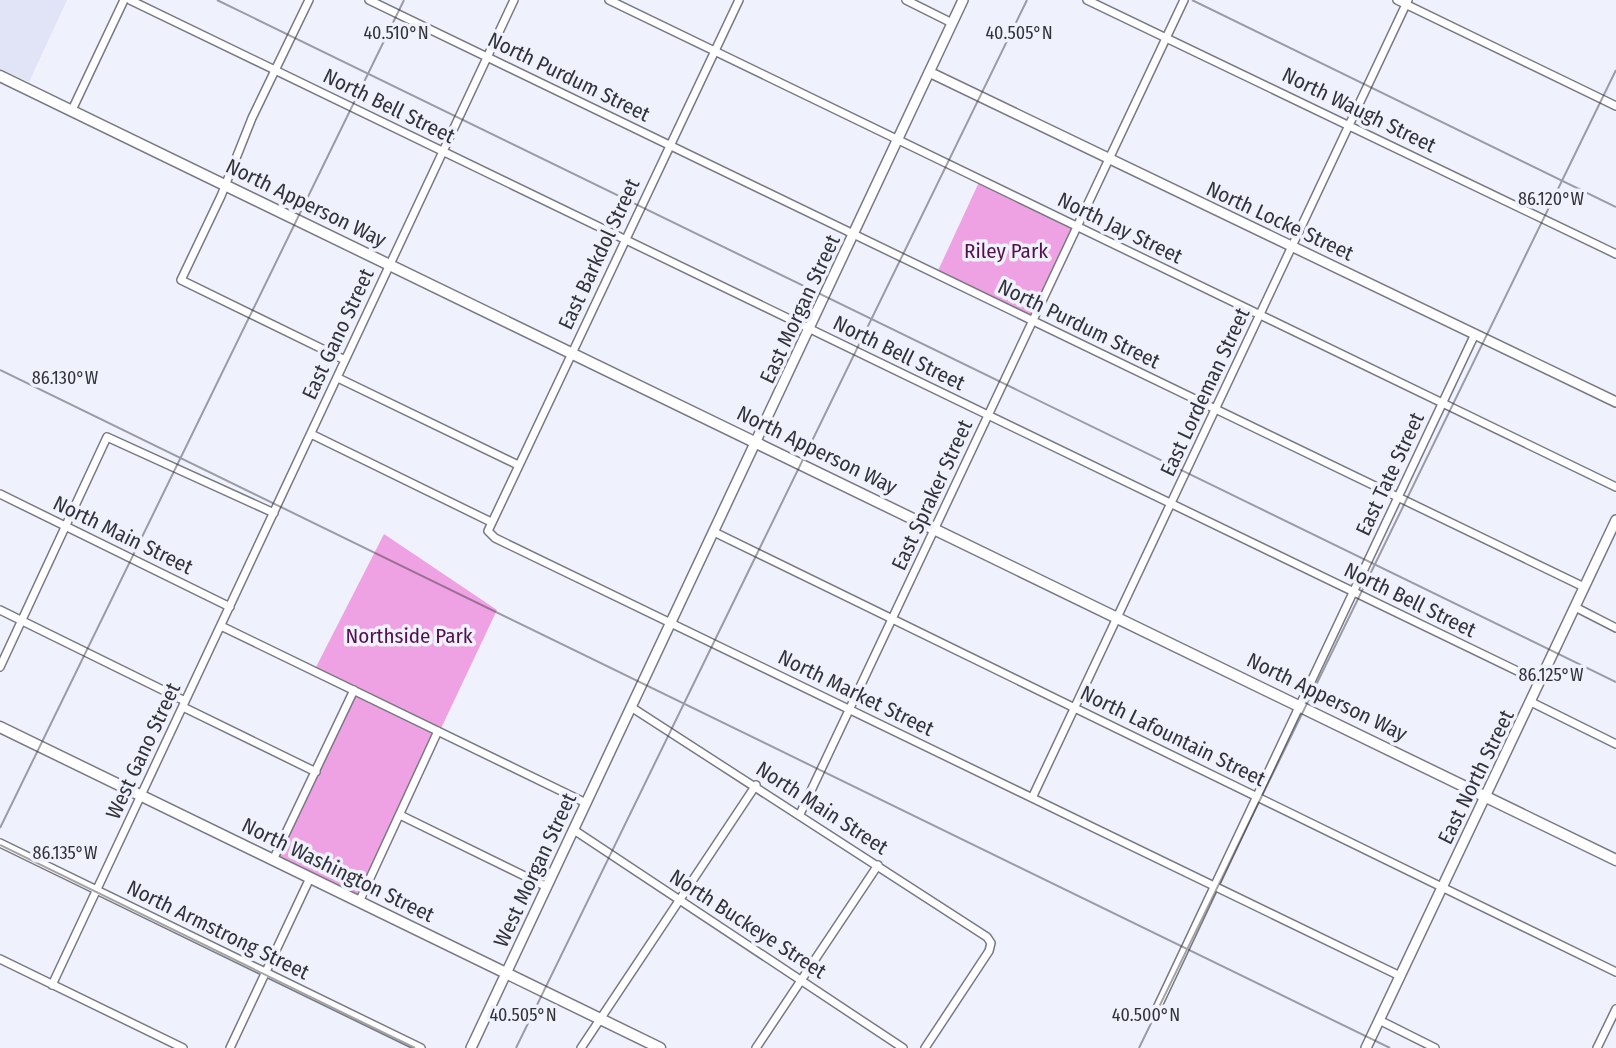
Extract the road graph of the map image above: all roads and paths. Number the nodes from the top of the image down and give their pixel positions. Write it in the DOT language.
graph roads {
  1 [pos="124,0"];
  2 [pos="130,0"];
  3 [pos="309,0"];
  4 [pos="369,0"];
  5 [pos="514,0"];
  6 [pos="609,0"];
  7 [pos="739,0"];
  8 [pos="906,0"];
  9 [pos="963,0"];
  10 [pos="1087,0"];
  11 [pos="1184,0"];
  12 [pos="1396,0"];
  13 [pos="1407,2"];
  14 [pos="952,23"];
  15 [pos="1167,38"];
  16 [pos="715,51"];
  17 [pos="487,57"];
  18 [pos="276,71"];
  19 [pos="929,72"];
  20 [pos="0,76"];
  21 [pos="1616,106"];
  22 [pos="72,110"];
  23 [pos="1349,126"];
  24 [pos="898,140"];
  25 [pos="670,145"];
  26 [pos="442,151"];
  27 [pos="1111,158"];
  28 [pos="223,184"];
  29 [pos="1077,227"];
  30 [pos="853,235"];
  31 [pos="625,240"];
  32 [pos="1292,247"];
  33 [pos="1616,254"];
  34 [pos="390,265"];
  35 [pos="1260,315"];
  36 [pos="1032,321"];
  37 [pos="810,329"];
  38 [pos="1475,334"];
  39 [pos="572,353"];
  40 [pos="345,360"];
  41 [pos="338,378"];
  42 [pos="1616,402"];
  43 [pos="1443,403"];
  44 [pos="1216,410"];
  45 [pos="988,416"];
  46 [pos="311,434"];
  47 [pos="757,442"];
  48 [pos="518,466"];
  49 [pos="1616,487"];
  50 [pos="0,494"];
  51 [pos="1398,498"];
  52 [pos="1171,504"];
  53 [pos="274,513"];
  54 [pos="1616,520"];
  55 [pos="491,522"];
  56 [pos="66,526"];
  57 [pos="935,529"];
  58 [pos="714,532"];
  59 [pos="1584,587"];
  60 [pos="1354,592"];
  61 [pos="230,607"];
  62 [pos="1575,607"];
  63 [pos="0,610"];
  64 [pos="1119,618"];
  65 [pos="893,620"];
  66 [pos="21,621"];
  67 [pos="671,623"];
  68 [pos="221,626"];
  69 [pos="1616,628"];
  70 [pos="0,667"];
  71 [pos="1540,682"];
  72 [pos="354,690"];
  73 [pos="1531,702"];
  74 [pos="184,704"];
  75 [pos="1301,706"];
  76 [pos="631,707"];
  77 [pos="1076,709"];
  78 [pos="850,710"];
  79 [pos="0,727"];
  80 [pos="438,731"];
  81 [pos="1616,744"];
  82 [pos="316,772"];
  83 [pos="756,785"];
  84 [pos="141,796"];
  85 [pos="1486,796"];
  86 [pos="1258,797"];
  87 [pos="1032,798"];
  88 [pos="586,803"];
  89 [pos="800,814"];
  90 [pos="400,815"];
  91 [pos="574,830"];
  92 [pos="0,844"];
  93 [pos="273,860"];
  94 [pos="1616,860"];
  95 [pos="878,865"];
  96 [pos="310,878"];
  97 [pos="1215,886"];
  98 [pos="1443,886"];
  99 [pos="547,887"];
  100 [pos="97,891"];
  101 [pos="679,900"];
  102 [pos="359,902"];
  103 [pos="0,960"];
  104 [pos="266,972"];
  105 [pos="1616,972"];
  106 [pos="506,974"];
  107 [pos="1400,976"];
  108 [pos="801,980"];
  109 [pos="52,985"];
  110 [pos="1157,1008"];
  111 [pos="1616,1009"];
  112 [pos="600,1019"];
  113 [pos="1379,1020"];
  114 [pos="183,1048"];
  115 [pos="230,1048"];
  116 [pos="421,1048"];
  117 [pos="471,1048"];
  118 [pos="581,1048"];
  119 [pos="660,1048"];
  120 [pos="755,1048"];
  121 [pos="903,1048"];
  122 [pos="925,1048"];
  123 [pos="1366,1048"];
  124 [pos="1435,1048"];
  125 [pos="1597,1048"];
  1 -- 22 [label="street"];
  2 -- 18 [label="street, North Bell Street"];
  3 -- 18 [label="street"];
  4 -- 17 [label="street, North Purdum Street"];
  5 -- 17 [label="street, East Gano Street"];
  6 -- 16 [label="street, North Jay Street"];
  7 -- 16 [label="street, East Barkdol Street"];
  8 -- 14 [label="street"];
  9 -- 14 [label="street, East Morgan Street"];
  10 -- 15 [label="street, North Waugh Street"];
  11 -- 15 [label="street, East Spraker Street"];
  12 -- 13 [label="street"];
  13 -- 21 [label="street"];
  13 -- 23 [label="street, East Lordeman Street"];
  14 -- 19 [label="street, East Morgan Street"];
  15 -- 23 [label="street, North Waugh Street"];
  15 -- 27 [label="street, East Spraker Street"];
  16 -- 24 [label="street, North Jay Street"];
  16 -- 25 [label="street, East Barkdol Street"];
  17 -- 25 [label="street, North Purdum Street"];
  17 -- 26 [label="street, East Gano Street"];
  18 -- 26 [label="street, North Bell Street"];
  18 -- 28 [label="street"];
  19 -- 24 [label="street, East Morgan Street"];
  19 -- 27 [label="street, North Locke Street"];
  20 -- 22 [label="main road, North Apperson Way"];
  22 -- 28 [label="main road, North Apperson Way"];
  23 -- 32 [label="street, East Lordeman Street"];
  23 -- 33 [label="street, North Waugh Street"];
  24 -- 29 [label="street, North Jay Street"];
  24 -- 30 [label="street, East Morgan Street"];
  25 -- 30 [label="street, North Purdum Street"];
  25 -- 31 [label="street, East Barkdol Street"];
  26 -- 31 [label="street, North Bell Street"];
  26 -- 34 [label="street, East Gano Street"];
  27 -- 29 [label="street, East Spraker Street"];
  27 -- 32 [label="street, North Locke Street"];
  28 -- 34 [label="main road, North Apperson Way"];
  28 -- 40 [label="street"];
  29 -- 35 [label="street, North Jay Street"];
  29 -- 36 [label="street, East Spraker Street"];
  30 -- 36 [label="street, North Purdum Street"];
  30 -- 37 [label="street, East Morgan Street"];
  31 -- 37 [label="street, North Bell Street"];
  31 -- 39 [label="street, East Barkdol Street"];
  32 -- 35 [label="street, East Lordeman Street"];
  32 -- 38 [label="street, North Locke Street"];
  34 -- 39 [label="main road, North Apperson Way"];
  34 -- 40 [label="street, East Gano Street"];
  35 -- 43 [label="street, North Jay Street"];
  35 -- 44 [label="street, East Lordeman Street"];
  36 -- 44 [label="street, North Purdum Street"];
  36 -- 45 [label="street, East Spraker Street"];
  37 -- 45 [label="street, North Bell Street"];
  37 -- 47 [label="street, East Morgan Street"];
  38 -- 42 [label="street, North Locke Street"];
  38 -- 43 [label="street, East Tate Street"];
  39 -- 47 [label="main road, North Apperson Way"];
  39 -- 48 [label="street, East Barkdol Street"];
  40 -- 41 [label="street, East Gano Street"];
  41 -- 46 [label="street, East Gano Street"];
  41 -- 48 [label="street"];
  43 -- 49 [label="street, North Jay Street"];
  43 -- 51 [label="street, East Tate Street"];
  44 -- 51 [label="street, North Purdum Street"];
  44 -- 52 [label="street, East Lordeman Street"];
  45 -- 52 [label="street, North Bell Street"];
  45 -- 57 [label="street, East Spraker Street"];
  46 -- 53 [label="street, East Gano Street"];
  46 -- 55 [label="street, North Market Street"];
  47 -- 57 [label="main road, North Apperson Way"];
  47 -- 58 [label="street, East Morgan Street"];
  48 -- 55 [label="street, East Barkdol Street"];
  50 -- 56 [label="street, North Main Street"];
  51 -- 59 [label="street, North Purdum Street"];
  51 -- 60 [label="street, East Tate Street"];
  52 -- 60 [label="street, North Bell Street"];
  52 -- 64 [label="street, East Lordeman Street"];
  53 -- 56 [label="street"];
  53 -- 61 [label="street, East Gano Street"];
  54 -- 59 [label="street, East North Street"];
  55 -- 67 [label="street, North Market Street"];
  56 -- 61 [label="street, North Main Street"];
  56 -- 66 [label="street"];
  57 -- 64 [label="main road, North Apperson Way"];
  57 -- 65 [label="street, East Spraker Street"];
  58 -- 65 [label="street, North Lafountain Street"];
  58 -- 67 [label="street, East Morgan Street"];
  59 -- 62 [label="street, East North Street"];
  60 -- 71 [label="street, North Bell Street"];
  60 -- 75 [label="street, East Tate Street"];
  61 -- 68 [label="street, West Gano Street"];
  62 -- 69 [label="street"];
  62 -- 71 [label="street, East North Street"];
  63 -- 66 [label="street"];
  64 -- 75 [label="main road, North Apperson Way"];
  64 -- 77 [label="street, East Lordeman Street"];
  65 -- 77 [label="street, North Lafountain Street"];
  65 -- 78 [label="street, East Spraker Street"];
  66 -- 70 [label="street"];
  66 -- 74 [label="street"];
  67 -- 76 [label="street, East Morgan Street"];
  67 -- 78 [label="street, North Market Street"];
  68 -- 72 [label="street"];
  68 -- 74 [label="street, West Gano Street"];
  71 -- 73 [label="street, East North Street"];
  72 -- 80 [label="street"];
  72 -- 82 [label="street"];
  73 -- 81 [label="street"];
  73 -- 85 [label="street, East North Street"];
  74 -- 82 [label="street"];
  74 -- 84 [label="street, West Gano Street"];
  75 -- 85 [label="main road, North Apperson Way"];
  75 -- 86 [label="street, East Tate Street"];
  76 -- 83 [label="street, North Main Street"];
  76 -- 88 [label="street, West Morgan Street"];
  77 -- 86 [label="street, North Lafountain Street"];
  77 -- 87 [label="street, East Lordeman Street"];
  78 -- 87 [label="street, North Market Street"];
  78 -- 89 [label="street, East Spraker Street"];
  79 -- 84 [label="main road, North Washington Street"];
  80 -- 88 [label="street"];
  80 -- 90 [label="street"];
  82 -- 93 [label="street"];
  83 -- 89 [label="street, North Main Street"];
  83 -- 101 [label="street"];
  84 -- 93 [label="main road, North Washington Street"];
  84 -- 100 [label="street, West Gano Street"];
  85 -- 94 [label="main road, North Apperson Way"];
  85 -- 98 [label="street, East North Street"];
  86 -- 97 [label="street, East Tate Street"];
  86 -- 98 [label="street, North Lafountain Street"];
  87 -- 97 [label="street, North Market Street"];
  88 -- 91 [label="street, West Morgan Street"];
  89 -- 95 [label="street, North Main Street"];
  90 -- 99 [label="street"];
  90 -- 102 [label="street"];
  91 -- 99 [label="street, West Morgan Street"];
  91 -- 101 [label="street, North Buckeye Street"];
  92 -- 100 [label="street, North Armstrong Street"];
  93 -- 96 [label="main road, North Washington Street"];
  95 -- 108 [label="street"];
  95 -- 122 [label="street, North Main Street"];
  96 -- 102 [label="main road, North Washington Street"];
  96 -- 104 [label="street"];
  97 -- 107 [label="street, North Market Street"];
  97 -- 110 [label="street, East Tate Street"];
  98 -- 105 [label="street, North Lafountain Street"];
  98 -- 107 [label="street, East North Street"];
  99 -- 106 [label="street, West Morgan Street"];
  100 -- 104 [label="street, North Armstrong Street"];
  100 -- 109 [label="street, West Gano Street"];
  101 -- 108 [label="street, North Buckeye Street"];
  101 -- 112 [label="street"];
  102 -- 106 [label="main road, North Washington Street"];
  103 -- 109 [label="street"];
  104 -- 115 [label="street"];
  104 -- 116 [label="street, North Armstrong Street"];
  106 -- 112 [label="main road, North Washington Street"];
  106 -- 117 [label="street, West Morgan Street"];
  107 -- 113 [label="street, East North Street"];
  108 -- 120 [label="street"];
  108 -- 121 [label="street, North Buckeye Street"];
  109 -- 114 [label="street"];
  111 -- 125 [label="street"];
  112 -- 118 [label="street"];
  112 -- 119 [label="main road, North Washington Street"];
  113 -- 123 [label="street, East North Street"];
  113 -- 124 [label="street"];
}
